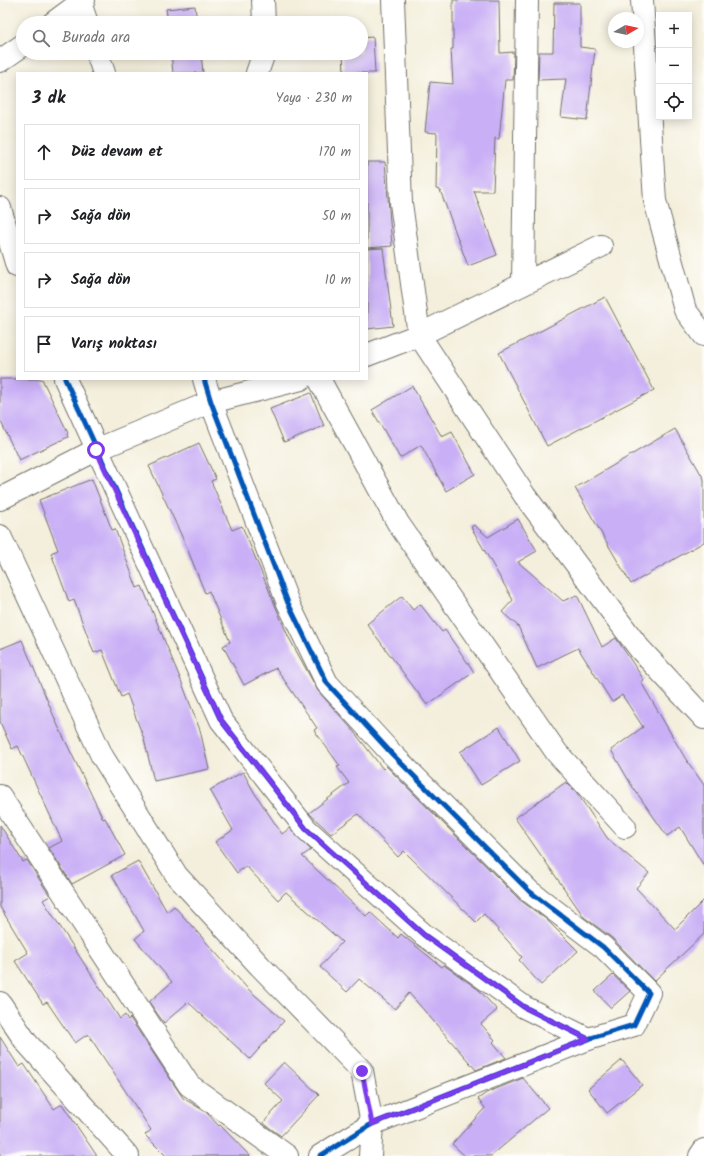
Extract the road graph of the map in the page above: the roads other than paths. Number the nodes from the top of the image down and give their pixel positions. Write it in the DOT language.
graph roads {
  1 [pos="263,0"];
  2 [pos="393,0"];
  3 [pos="527,0"];
  4 [pos="642,0"];
  5 [pos="82,1"];
  6 [pos="62,16"];
  7 [pos="85,16"];
  8 [pos="264,16"];
  9 [pos="16,49"];
  10 [pos="100,60"];
  11 [pos="262,60"];
  12 [pos="266,60"];
  13 [pos="0,61"];
  14 [pos="104,72"];
  15 [pos="257,72"];
  16 [pos="269,72"];
  17 [pos="0,208"];
  18 [pos="601,246"];
  19 [pos="16,263"];
  20 [pos="523,284"];
  21 [pos="419,335"];
  22 [pos="704,335"];
  23 [pos="368,355"];
  24 [pos="65,380"];
  25 [pos="204,380"];
  26 [pos="297,380"];
  27 [pos="320,380"];
  28 [pos="210,402"];
  29 [pos="96,450"];
  30 [pos="0,499"];
  31 [pos="0,536"];
  32 [pos="704,718"];
  33 [pos="0,796"];
  34 [pos="625,827"];
  35 [pos="0,1003"];
  36 [pos="588,1039"];
  37 [pos="372,1124"];
  38 [pos="704,1150"];
  39 [pos="128,1156"];
  40 [pos="287,1156"];
  41 [pos="320,1156"];
  42 [pos="370,1156"];
  43 [pos="700,1156"];
  1 -- 8 [label="street"];
  2 -- 21 [label="street"];
  3 -- 20 [label="street"];
  4 -- 22 [label="street"];
  5 -- 6 [label="street"];
  5 -- 7 [label="street"];
  9 -- 13 [label="street"];
  10 -- 14 [label="street"];
  11 -- 15 [label="street"];
  12 -- 16 [label="street"];
  17 -- 19 [label="street"];
  18 -- 20 [label="street"];
  20 -- 21 [label="street"];
  21 -- 23 [label="street"];
  21 -- 32 [label="street"];
  24 -- 29 [label="street"];
  25 -- 28 [label="street"];
  26 -- 28 [label="street"];
  27 -- 34 [label="street"];
  28 -- 29 [label="street"];
  28 -- 36 [label="street"];
  29 -- 30 [label="street"];
  29 -- 36 [label="street"];
  31 -- 37 [label="street"];
  33 -- 40 [label="street"];
  35 -- 39 [label="street"];
  36 -- 37 [label="street"];
  37 -- 41 [label="street"];
  37 -- 42 [label="street"];
  38 -- 43 [label="street"];
}
